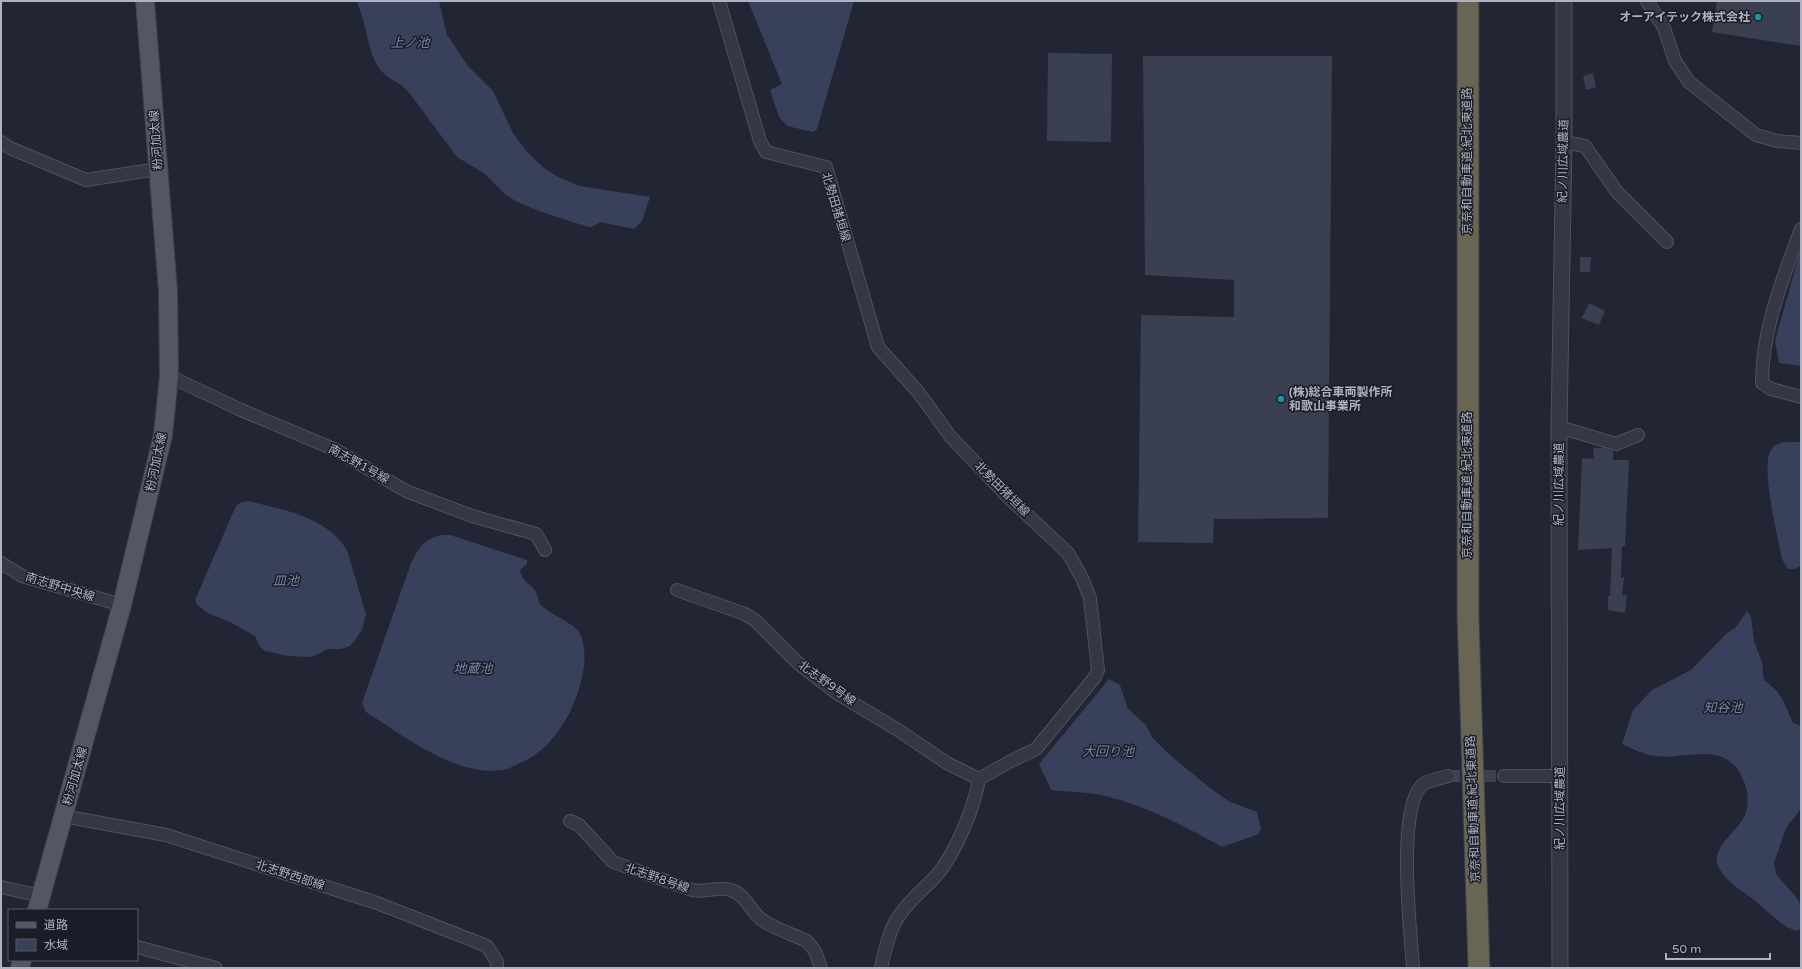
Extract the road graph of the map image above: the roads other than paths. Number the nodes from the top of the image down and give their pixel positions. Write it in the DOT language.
graph roads {
  1 [pos="145,1"];
  2 [pos="718,1"];
  3 [pos="1468,1"];
  4 [pos="1564,1"];
  5 [pos="1647,1"];
  6 [pos="1,142"];
  7 [pos="1564,142"];
  8 [pos="1801,143"];
  9 [pos="158,169"];
  10 [pos="1801,229"];
  11 [pos="1667,242"];
  12 [pos="169,376"];
  13 [pos="1801,397"];
  14 [pos="1559,427"];
  15 [pos="1638,435"];
  16 [pos="545,550"];
  17 [pos="1,563"];
  18 [pos="677,590"];
  19 [pos="122,605"];
  20 [pos="1448,776"];
  21 [pos="1504,776"];
  22 [pos="1560,776"];
  23 [pos="979,779"];
  24 [pos="63,816"];
  25 [pos="570,821"];
  26 [pos="1,886"];
  27 [pos="39,903"];
  28 [pos="138,947"];
  29 [pos="216,968"];
  30 [pos="497,968"];
  31 [pos="821,968"];
  32 [pos="881,968"];
  33 [pos="1413,968"];
  34 [pos="1479,968"];
  35 [pos="1560,968"];
  1 -- 9 [label="main road, 粉河加太線"];
  2 -- 23 [label="street, 北勢田猪垣線"];
  3 -- 34 [label="highway, 京奈和自動車道;紀北東道路"];
  4 -- 7 [label="street, 紀ノ川広域農道"];
  5 -- 8 [label="street"];
  6 -- 9 [label="street"];
  7 -- 11 [label="street"];
  7 -- 14 [label="street, 紀ノ川広域農道"];
  9 -- 12 [label="main road, 粉河加太線"];
  10 -- 13 [label="street"];
  12 -- 16 [label="street, 南志野1号線"];
  12 -- 19 [label="main road, 粉河加太線"];
  14 -- 15 [label="street"];
  14 -- 22 [label="street, 紀ノ川広域農道"];
  17 -- 19 [label="street, 南志野中央線"];
  18 -- 23 [label="street, 北志野9号線"];
  19 -- 24 [label="main road, 粉河加太線"];
  20 -- 33 [label="street"];
  21 -- 22 [label="street"];
  22 -- 35 [label="street, 紀ノ川広域農道"];
  23 -- 32 [label="street"];
  24 -- 27 [label="main road, 粉河加太線"];
  24 -- 30 [label="street, 北志野西部線"];
  25 -- 31 [label="street, 北志野8号線"];
  26 -- 27 [label="street"];
  28 -- 29 [label="street"];
}
